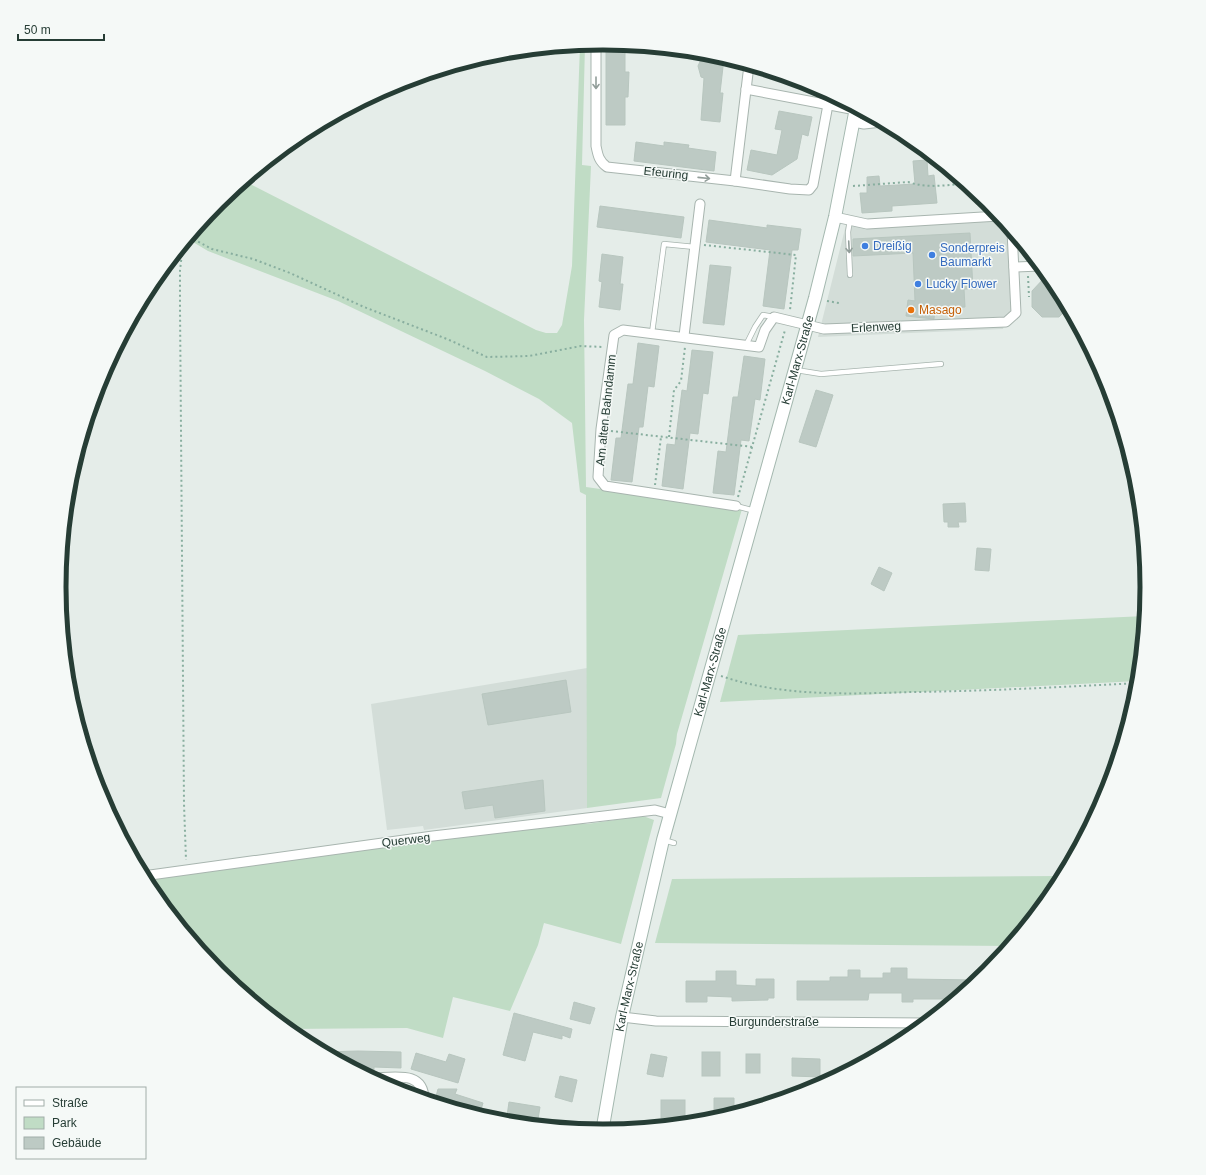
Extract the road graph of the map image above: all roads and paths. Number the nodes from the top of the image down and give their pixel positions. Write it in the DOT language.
graph roads {
  1 [pos="596,50"];
  2 [pos="748,70"];
  3 [pos="746,89"];
  4 [pos="829,100"];
  5 [pos="828,105"];
  6 [pos="855,113"];
  7 [pos="873,123"];
  8 [pos="735,181"];
  9 [pos="958,184"];
  10 [pos="852,186"];
  11 [pos="700,204"];
  12 [pos="992,216"];
  13 [pos="835,217"];
  14 [pos="850,220"];
  15 [pos="194,239"];
  16 [pos="1012,240"];
  17 [pos="695,245"];
  18 [pos="182,254"];
  19 [pos="1034,266"];
  20 [pos="1014,267"];
  21 [pos="850,275"];
  22 [pos="827,301"];
  23 [pos="838,303"];
  24 [pos="789,317"];
  25 [pos="807,326"];
  26 [pos="786,328"];
  27 [pos="652,333"];
  28 [pos="685,336"];
  29 [pos="613,348"];
  30 [pos="941,364"];
  31 [pos="796,370"];
  32 [pos="601,430"];
  33 [pos="661,436"];
  34 [pos="669,438"];
  35 [pos="753,447"];
  36 [pos="654,494"];
  37 [pos="736,506"];
  38 [pos="756,511"];
  39 [pos="721,676"];
  40 [pos="1132,683"];
  41 [pos="670,814"];
  42 [pos="187,869"];
  43 [pos="149,875"];
  44 [pos="622,1017"];
  45 [pos="917,1023"];
  46 [pos="383,1078"];
  47 [pos="424,1094"];
  48 [pos="603,1125"];
  1 -- 8 [label="street, Efeuring, one-way"];
  2 -- 3 [label="street"];
  3 -- 5 [label="street"];
  3 -- 8 [label="street"];
  4 -- 5 [label="street"];
  5 -- 6 [label="street"];
  5 -- 8 [label="street"];
  6 -- 7 [label="street"];
  6 -- 13 [label="main road, Karl-Marx-Straße"];
  9 -- 10 [label="path"];
  11 -- 17 [label="street"];
  12 -- 14 [label="street"];
  13 -- 14 [label="street"];
  13 -- 25 [label="main road, Karl-Marx-Straße"];
  14 -- 21 [label="lane, one-way"];
  15 -- 29 [label="path"];
  16 -- 20 [label="street, Erlenweg"];
  17 -- 24 [label="path"];
  17 -- 27 [label="lane"];
  17 -- 28 [label="street"];
  18 -- 42 [label="path"];
  19 -- 20 [label="street"];
  20 -- 25 [label="street, Erlenweg"];
  22 -- 23 [label="path"];
  25 -- 28 [label="street, Am alten Bahndamm"];
  25 -- 31 [label="main road, Karl-Marx-Straße"];
  26 -- 35 [label="path"];
  27 -- 28 [label="street, Am alten Bahndamm"];
  27 -- 29 [label="street, Am alten Bahndamm"];
  28 -- 34 [label="path"];
  29 -- 32 [label="street, Am alten Bahndamm"];
  30 -- 31 [label="lane"];
  31 -- 38 [label="main road, Karl-Marx-Straße"];
  32 -- 33 [label="path"];
  32 -- 36 [label="street, Am alten Bahndamm"];
  33 -- 34 [label="path"];
  33 -- 36 [label="path"];
  34 -- 35 [label="path"];
  35 -- 37 [label="path"];
  36 -- 37 [label="street, Am alten Bahndamm"];
  37 -- 38 [label="lane"];
  38 -- 41 [label="main road, Karl-Marx-Straße"];
  39 -- 40 [label="path"];
  41 -- 42 [label="street, Querweg"];
  41 -- 44 [label="main road, Karl-Marx-Straße"];
  42 -- 43 [label="street, Querweg"];
  44 -- 45 [label="street, Burgunderstraße"];
  44 -- 48 [label="main road, Karl-Marx-Straße"];
  46 -- 47 [label="street"];
}
